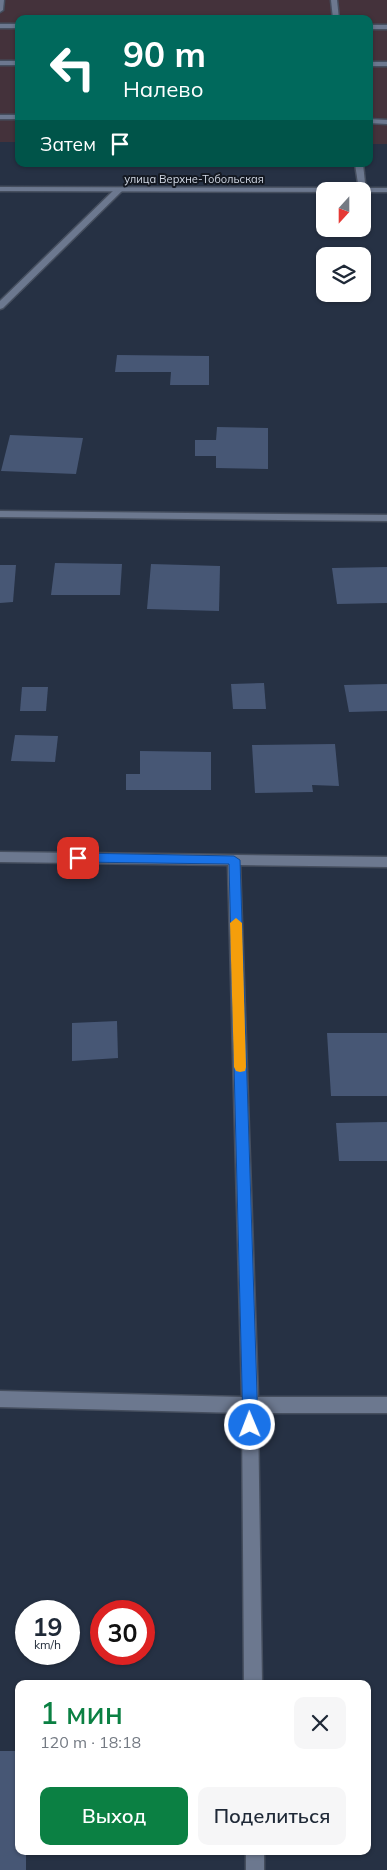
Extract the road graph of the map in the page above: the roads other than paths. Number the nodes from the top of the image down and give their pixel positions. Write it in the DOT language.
graph roads {
  1 [pos="1,0"];
  2 [pos="334,0"];
  3 [pos="0,10"];
  4 [pos="336,15"];
  5 [pos="0,26"];
  6 [pos="15,26"];
  7 [pos="373,27"];
  8 [pos="387,27"];
  9 [pos="0,63"];
  10 [pos="15,63"];
  11 [pos="373,64"];
  12 [pos="387,64"];
  13 [pos="0,117"];
  14 [pos="15,117"];
  15 [pos="373,121"];
  16 [pos="387,122"];
  17 [pos="359,167"];
  18 [pos="362,182"];
  19 [pos="0,190"];
  20 [pos="119,190"];
  21 [pos="316,190"];
  22 [pos="371,190"];
  23 [pos="387,190"];
  24 [pos="0,306"];
  25 [pos="0,514"];
  26 [pos="387,518"];
  27 [pos="0,857"];
  28 [pos="234,860"];
  29 [pos="387,862"];
  30 [pos="0,1399"];
  31 [pos="250,1405"];
  32 [pos="387,1405"];
  33 [pos="253,1680"];
  34 [pos="255,1855"];
  35 [pos="255,1870"];
  1 -- 3 [label="street"];
  2 -- 4 [label="street"];
  5 -- 6 [label="street"];
  7 -- 8 [label="street"];
  9 -- 10 [label="street"];
  11 -- 12 [label="street"];
  13 -- 14 [label="street"];
  15 -- 16 [label="street"];
  17 -- 18 [label="street"];
  19 -- 20 [label="street, улица Верхне-Тобольская"];
  20 -- 21 [label="street, улица Верхне-Тобольская"];
  20 -- 24 [label="street"];
  22 -- 23 [label="street, улица Верхне-Тобольская"];
  25 -- 26 [label="street"];
  27 -- 28 [label="street"];
  28 -- 29 [label="street"];
  28 -- 31 [label="street"];
  30 -- 31 [label="street"];
  31 -- 32 [label="street"];
  31 -- 33 [label="street"];
  34 -- 35 [label="street"];
}
